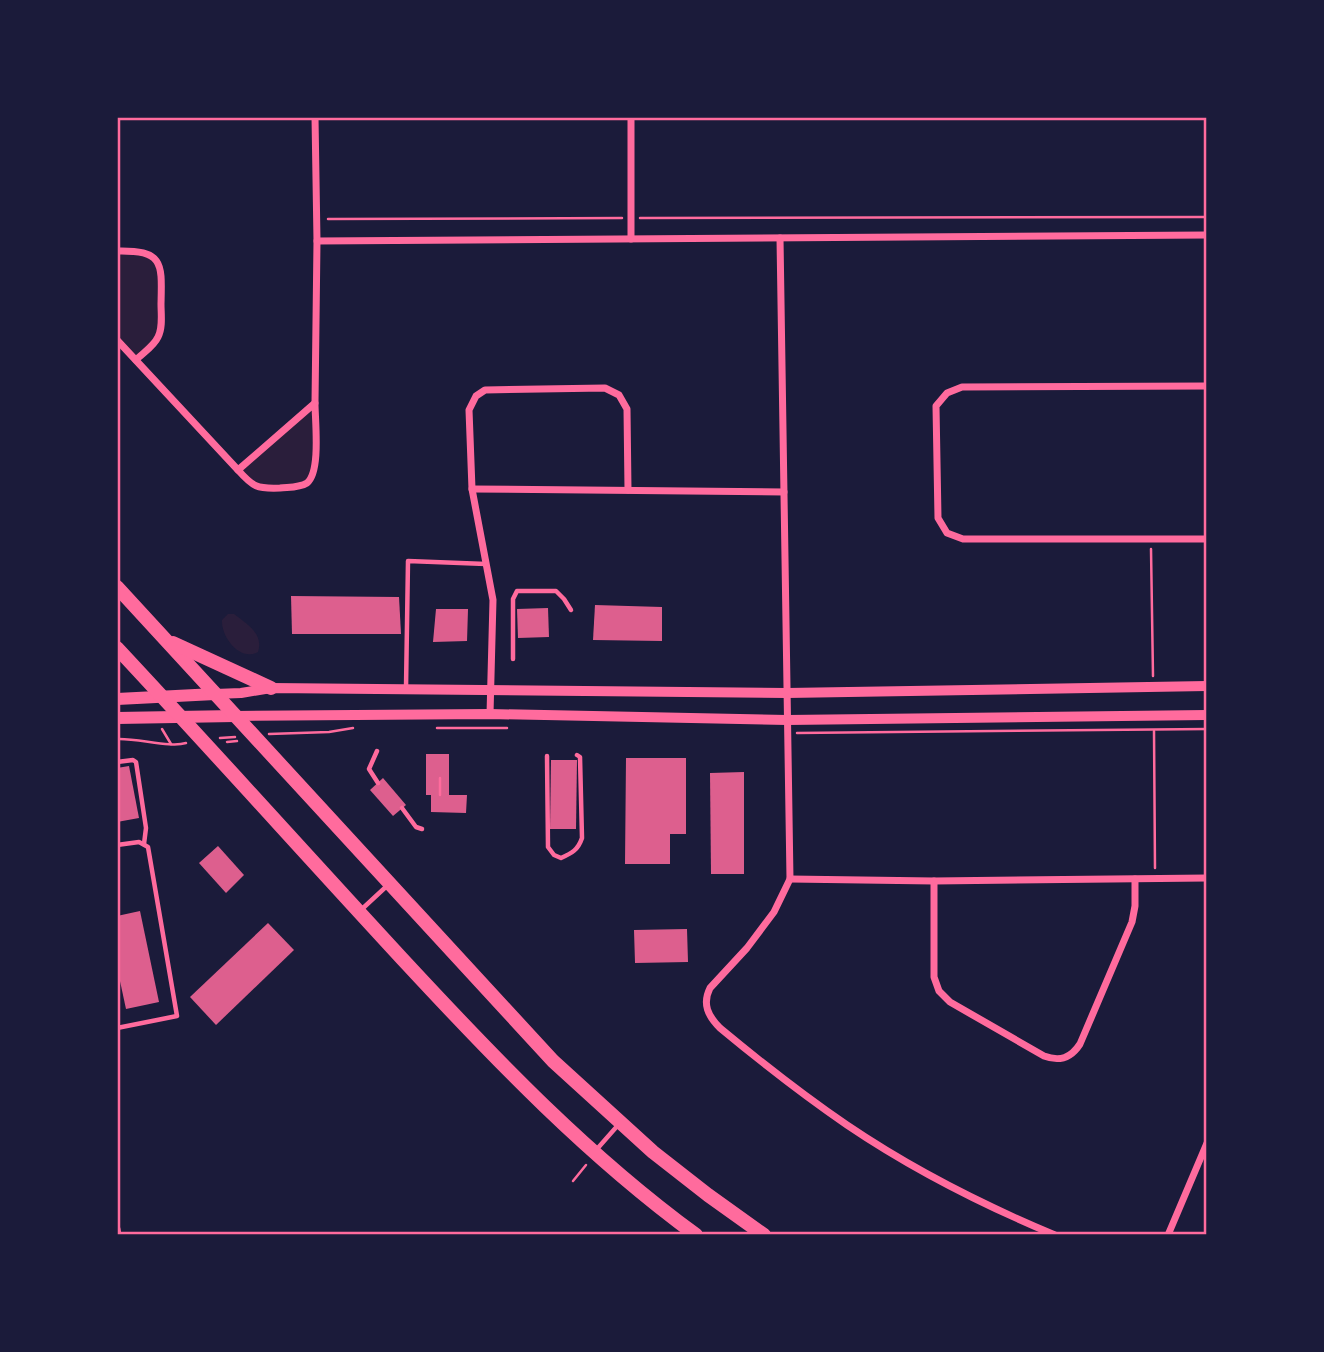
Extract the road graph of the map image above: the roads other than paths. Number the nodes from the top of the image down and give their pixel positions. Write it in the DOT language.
graph roads {
  1 [pos="315,117"];
  2 [pos="631,117"];
  3 [pos="1207,235"];
  4 [pos="780,238"];
  5 [pos="631,239"];
  6 [pos="317,241"];
  7 [pos="117,251"];
  8 [pos="117,340"];
  9 [pos="136,360"];
  10 [pos="1207,386"];
  11 [pos="315,403"];
  12 [pos="238,470"];
  13 [pos="472,489"];
  14 [pos="628,490"];
  15 [pos="784,492"];
  16 [pos="1207,539"];
  17 [pos="486,564"];
  18 [pos="117,587"];
  19 [pos="571,610"];
  20 [pos="166,639"];
  21 [pos="117,648"];
  22 [pos="513,659"];
  23 [pos="1207,687"];
  24 [pos="271,688"];
  25 [pos="406,689"];
  26 [pos="490,689"];
  27 [pos="787,693"];
  28 [pos="215,694"];
  29 [pos="162,696"];
  30 [pos="117,699"];
  31 [pos="491,714"];
  32 [pos="1207,715"];
  33 [pos="235,716"];
  34 [pos="117,718"];
  35 [pos="181,718"];
  36 [pos="788,720"];
  37 [pos="377,751"];
  38 [pos="577,755"];
  39 [pos="547,756"];
  40 [pos="117,762"];
  41 [pos="378,783"];
  42 [pos="402,808"];
  43 [pos="422,829"];
  44 [pos="144,844"];
  45 [pos="117,845"];
  46 [pos="1207,878"];
  47 [pos="790,879"];
  48 [pos="1135,879"];
  49 [pos="934,881"];
  50 [pos="389,883"];
  51 [pos="359,912"];
  52 [pos="117,1028"];
  53 [pos="620,1123"];
  54 [pos="1207,1143"];
  55 [pos="593,1153"];
  56 [pos="117,1229"];
  57 [pos="118,1235"];
  58 [pos="696,1235"];
  59 [pos="764,1235"];
  60 [pos="1055,1235"];
  61 [pos="1168,1235"];
  1 -- 6 [label="street"];
  2 -- 5 [label="street"];
  3 -- 4 [label="street"];
  4 -- 5 [label="street"];
  4 -- 15 [label="street"];
  5 -- 6 [label="street"];
  6 -- 11 [label="street"];
  7 -- 9 [label="street"];
  8 -- 9 [label="street"];
  9 -- 12 [label="street"];
  10 -- 16 [label="street"];
  11 -- 12 [label="street"];
  11 -- 12 [label="street"];
  13 -- 14 [label="street"];
  13 -- 14 [label="street"];
  13 -- 17 [label="street"];
  14 -- 15 [label="street"];
  15 -- 27 [label="street"];
  17 -- 25 [label="lane"];
  17 -- 26 [label="street"];
  18 -- 20 [label="highway"];
  19 -- 22 [label="lane"];
  20 -- 24 [label="highway"];
  20 -- 28 [label="highway"];
  21 -- 29 [label="highway"];
  23 -- 27 [label="street"];
  24 -- 25 [label="street"];
  24 -- 28 [label="street"];
  25 -- 26 [label="street"];
  26 -- 27 [label="street"];
  26 -- 31 [label="street"];
  27 -- 36 [label="street"];
  28 -- 29 [label="main road"];
  28 -- 33 [label="highway"];
  29 -- 30 [label="main road"];
  29 -- 35 [label="highway"];
  31 -- 33 [label="street"];
  31 -- 36 [label="street"];
  32 -- 36 [label="street"];
  33 -- 35 [label="main road"];
  33 -- 50 [label="highway"];
  34 -- 35 [label="main road"];
  35 -- 51 [label="highway"];
  36 -- 47 [label="street"];
  37 -- 41 [label="lane"];
  38 -- 39 [label="lane"];
  40 -- 44 [label="lane"];
  42 -- 43 [label="lane"];
  44 -- 45 [label="lane"];
  44 -- 52 [label="lane"];
  46 -- 48 [label="street"];
  47 -- 49 [label="street"];
  47 -- 60 [label="street"];
  48 -- 49 [label="street"];
  48 -- 49 [label="street"];
  50 -- 51 [label="lane"];
  50 -- 53 [label="highway"];
  51 -- 55 [label="highway"];
  53 -- 55 [label="lane"];
  53 -- 59 [label="highway"];
  54 -- 61 [label="street"];
  55 -- 58 [label="highway"];
  56 -- 57 [label="street"];
}
